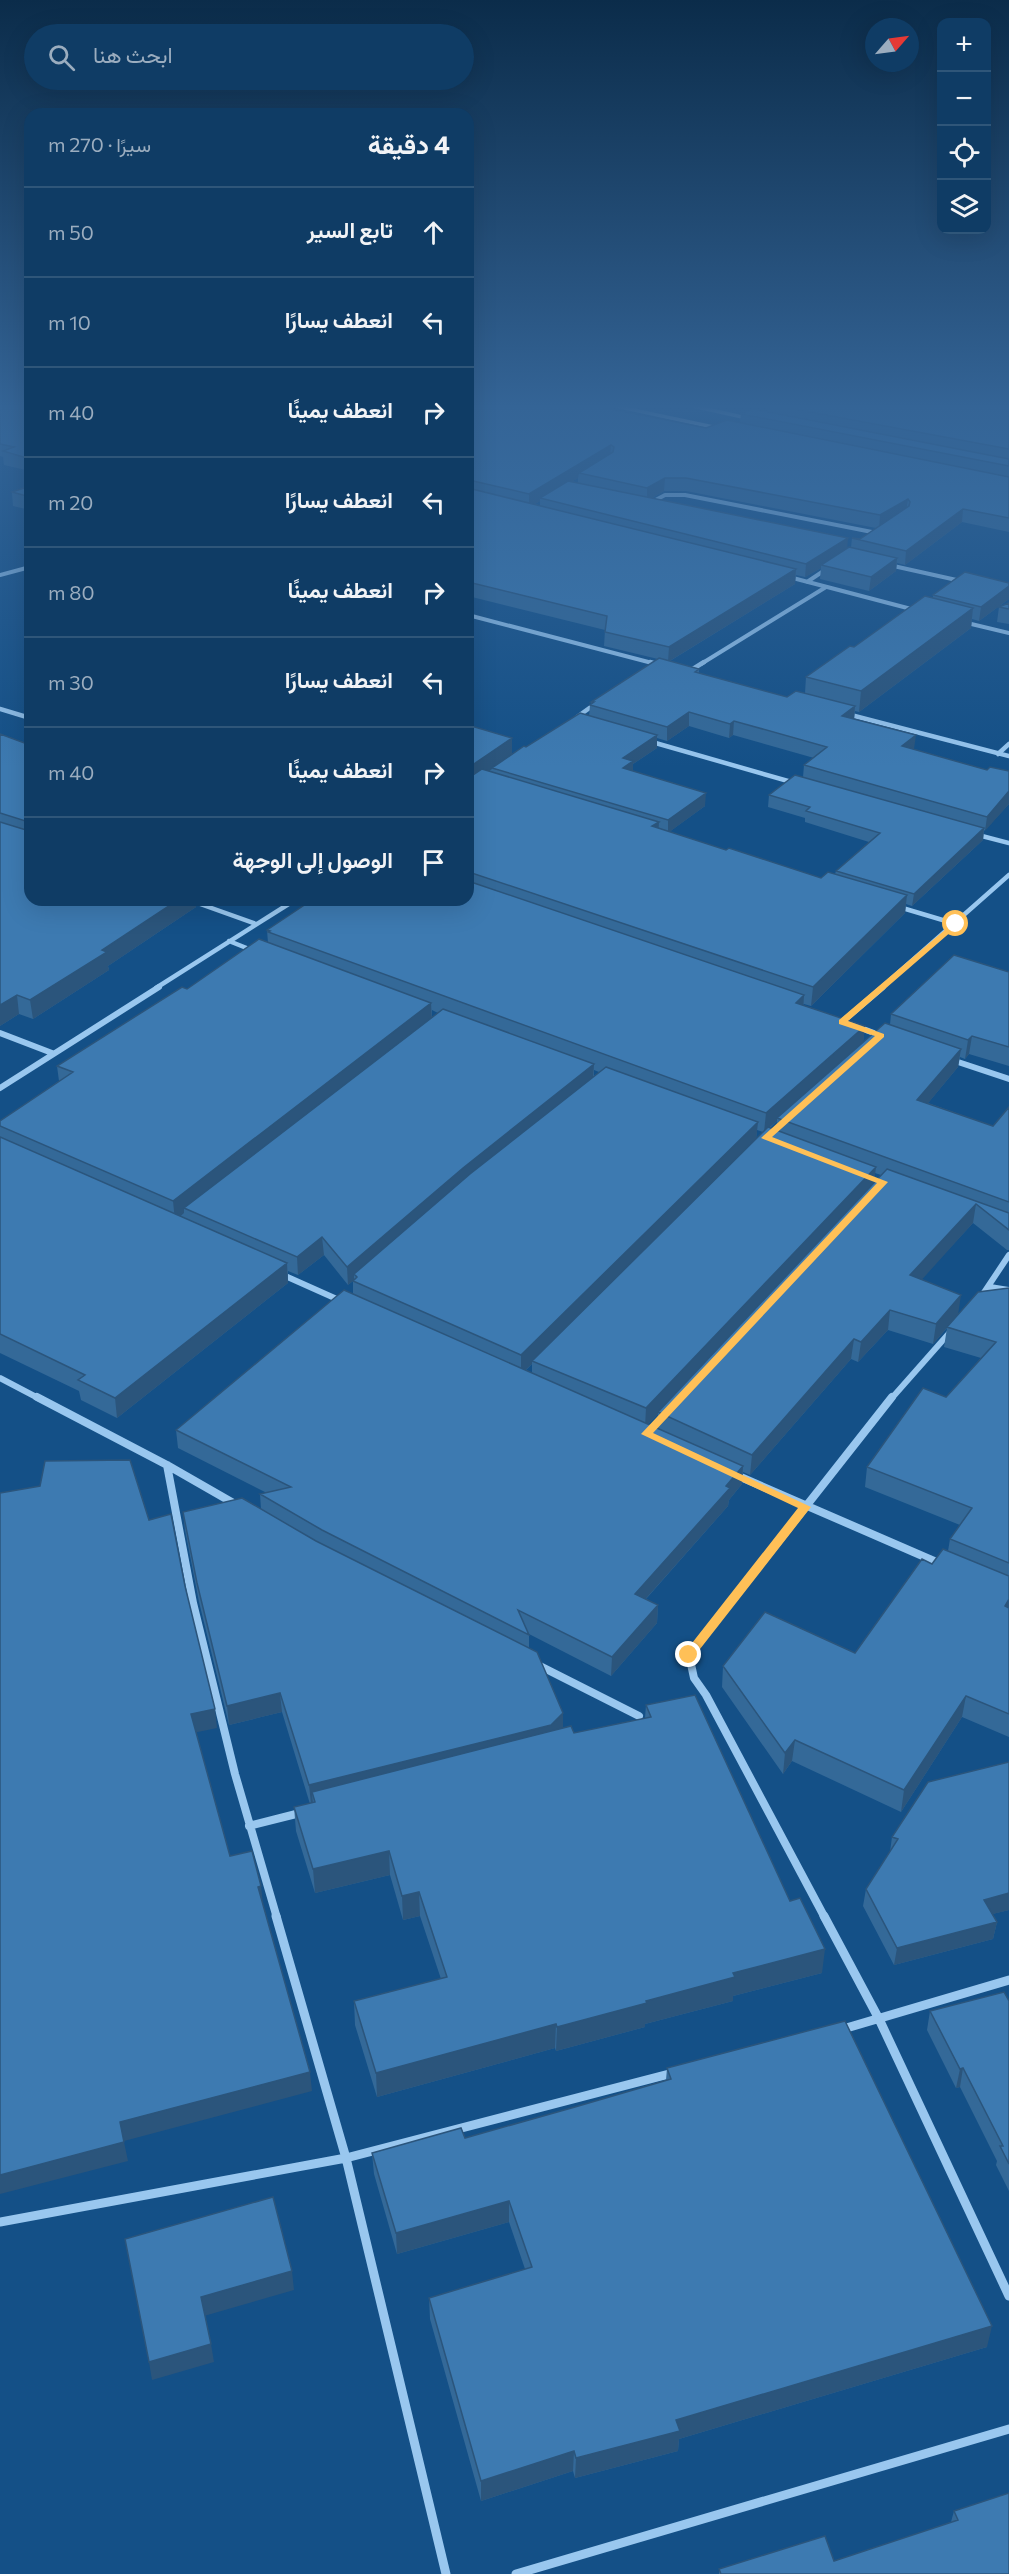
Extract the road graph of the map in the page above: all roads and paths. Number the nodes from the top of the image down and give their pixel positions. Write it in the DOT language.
graph roads {
  1 [pos="845,527"];
  2 [pos="885,529"];
  3 [pos="879,534"];
  4 [pos="872,539"];
  5 [pos="880,563"];
  6 [pos="830,567"];
  7 [pos="24,569"];
  8 [pos="0,575"];
  9 [pos="784,576"];
  10 [pos="807,582"];
  11 [pos="968,582"];
  12 [pos="826,587"];
  13 [pos="916,610"];
  14 [pos="474,617"];
  15 [pos="961,621"];
  16 [pos="1008,632"];
  17 [pos="656,664"];
  18 [pos="666,667"];
  19 [pos="677,669"];
  20 [pos="647,670"];
  21 [pos="688,672"];
  22 [pos="699,675"];
  23 [pos="603,699"];
  24 [pos="0,709"];
  25 [pos="839,712"];
  26 [pos="24,716"];
  27 [pos="585,723"];
  28 [pos="651,741"];
  29 [pos="1009,744"];
  30 [pos="998,754"];
  31 [pos="1009,756"];
  32 [pos="807,786"];
  33 [pos="975,834"];
  34 [pos="1009,843"];
  35 [pos="1009,875"];
  36 [pos="889,904"];
  37 [pos="206,906"];
  38 [pos="285,906"];
  39 [pos="256,924"];
  40 [pos="956,924"];
  41 [pos="229,941"];
  42 [pos="263,954"];
  43 [pos="831,1018"];
  44 [pos="842,1022"];
  45 [pos="0,1033"];
  46 [pos="872,1044"];
  47 [pos="52,1053"];
  48 [pos="948,1058"];
  49 [pos="1009,1079"];
  50 [pos="0,1088"];
  51 [pos="1009,1255"];
  52 [pos="273,1270"];
  53 [pos="990,1287"];
  54 [pos="1009,1290"];
  55 [pos="347,1292"];
  56 [pos="339,1300"];
  57 [pos="350,1304"];
  58 [pos="974,1305"];
  59 [pos="959,1322"];
  60 [pos="0,1378"];
  61 [pos="167,1464"];
  62 [pos="731,1473"];
  63 [pos="238,1506"];
  64 [pos="805,1507"];
  65 [pos="945,1565"];
  66 [pos="526,1659"];
  67 [pos="706,1695"];
  68 [pos="695,1699"];
  69 [pos="651,1713"];
  70 [pos="639,1716"];
  71 [pos="631,1720"];
  72 [pos="305,1812"];
  73 [pos="249,1826"];
  74 [pos="1009,1980"];
  75 [pos="879,2019"];
  76 [pos="833,2031"];
  77 [pos="682,2070"];
  78 [pos="346,2158"];
  79 [pos="0,2222"];
  80 [pos="1009,2296"];
  81 [pos="1009,2429"];
  82 [pos="446,2574"];
  83 [pos="516,2574"];
  1 -- 3 [label="street"];
  2 -- 3 [label="street"];
  3 -- 4 [label="street"];
  5 -- 11 [label="street"];
  6 -- 10 [label="street"];
  7 -- 8 [label="street"];
  9 -- 10 [label="street"];
  10 -- 12 [label="street"];
  12 -- 13 [label="street"];
  12 -- 21 [label="street"];
  14 -- 17 [label="street"];
  15 -- 16 [label="street"];
  17 -- 18 [label="street"];
  17 -- 20 [label="street"];
  19 -- 21 [label="street"];
  21 -- 22 [label="street"];
  23 -- 27 [label="street"];
  24 -- 26 [label="street"];
  25 -- 30 [label="street"];
  28 -- 32 [label="street"];
  29 -- 30 [label="street"];
  30 -- 31 [label="street"];
  33 -- 34 [label="street"];
  35 -- 40 [label="street"];
  36 -- 40 [label="street"];
  37 -- 39 [label="street"];
  38 -- 39 [label="street"];
  39 -- 41 [label="street"];
  40 -- 44 [label="street"];
  41 -- 42 [label="street"];
  41 -- 47 [label="street"];
  43 -- 44 [label="street"];
  44 -- 46 [label="street"];
  45 -- 47 [label="street"];
  47 -- 50 [label="street"];
  48 -- 49 [label="street"];
  51 -- 53 [label="street"];
  52 -- 56 [label="street"];
  53 -- 54 [label="street"];
  53 -- 58 [label="street"];
  55 -- 56 [label="street"];
  56 -- 57 [label="street"];
  59 -- 64 [label="street"];
  60 -- 61 [label="street"];
  61 -- 63 [label="street"];
  61 -- 73 [label="street"];
  62 -- 64 [label="street"];
  64 -- 65 [label="street"];
  64 -- 67 [label="street"];
  66 -- 70 [label="street"];
  67 -- 68 [label="street"];
  67 -- 75 [label="street"];
  69 -- 70 [label="street"];
  70 -- 71 [label="street"];
  72 -- 73 [label="street"];
  73 -- 78 [label="street"];
  74 -- 75 [label="street"];
  75 -- 76 [label="street"];
  75 -- 80 [label="street"];
  77 -- 78 [label="street"];
  78 -- 79 [label="street"];
  78 -- 82 [label="street"];
  81 -- 83 [label="street"];
}
